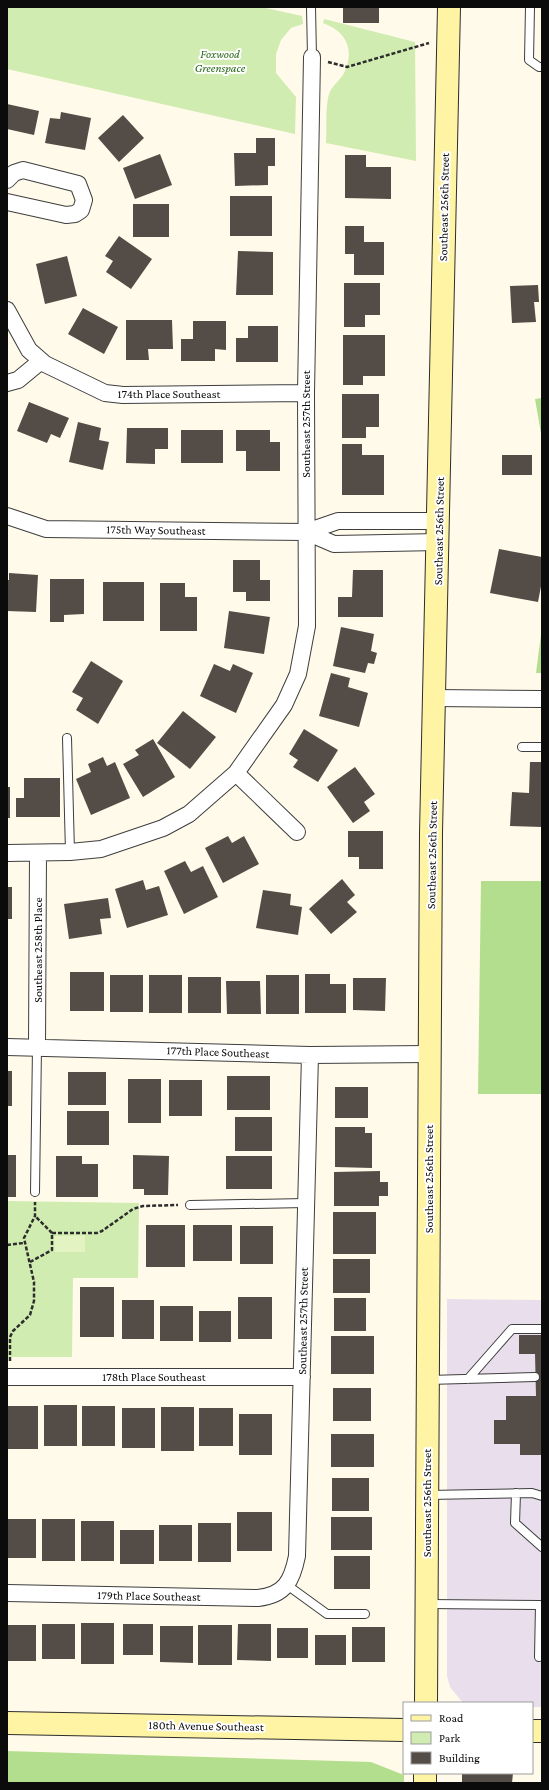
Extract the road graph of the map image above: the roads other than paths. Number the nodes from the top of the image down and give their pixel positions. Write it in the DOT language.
graph roads {
  1 [pos="311,7"];
  2 [pos="449,7"];
  3 [pos="530,7"];
  4 [pos="312,57"];
  5 [pos="542,67"];
  6 [pos="7,180"];
  7 [pos="7,202"];
  8 [pos="7,310"];
  9 [pos="12,336"];
  10 [pos="41,361"];
  11 [pos="7,383"];
  12 [pos="306,393"];
  13 [pos="7,516"];
  14 [pos="306,532"];
  15 [pos="439,532"];
  16 [pos="435,698"];
  17 [pos="542,699"];
  18 [pos="67,738"];
  19 [pos="522,747"];
  20 [pos="542,747"];
  21 [pos="236,773"];
  22 [pos="297,832"];
  23 [pos="70,852"];
  24 [pos="7,853"];
  25 [pos="38,854"];
  26 [pos="7,1046"];
  27 [pos="37,1046"];
  28 [pos="429,1054"];
  29 [pos="310,1055"];
  30 [pos="35,1192"];
  31 [pos="306,1203"];
  32 [pos="190,1205"];
  33 [pos="542,1329"];
  34 [pos="8,1377"];
  35 [pos="302,1377"];
  36 [pos="535,1377"];
  37 [pos="468,1379"];
  38 [pos="427,1380"];
  39 [pos="516,1493"];
  40 [pos="427,1495"];
  41 [pos="542,1496"];
  42 [pos="542,1547"];
  43 [pos="287,1585"];
  44 [pos="7,1593"];
  45 [pos="426,1604"];
  46 [pos="365,1614"];
  47 [pos="539,1657"];
  48 [pos="426,1702"];
  49 [pos="7,1723"];
  50 [pos="403,1730"];
  1 -- 4 [label="lane"];
  2 -- 15 [label="main road, Southeast 256th Street"];
  3 -- 5 [label="lane"];
  4 -- 12 [label="street, Southeast 257th Street"];
  6 -- 7 [label="street"];
  8 -- 9 [label="street, 174th Place Southeast"];
  9 -- 10 [label="street, 174th Place Southeast"];
  10 -- 11 [label="street"];
  10 -- 12 [label="street, 174th Place Southeast"];
  12 -- 14 [label="street, Southeast 257th Street"];
  13 -- 14 [label="street, 175th Way Southeast"];
  14 -- 15 [label="street, 175th Way Southeast"];
  14 -- 15 [label="street, 175th Way Southeast"];
  14 -- 21 [label="street, Southeast 257th Street"];
  15 -- 16 [label="main road, Southeast 256th Street"];
  16 -- 17 [label="street"];
  16 -- 28 [label="main road, Southeast 256th Street"];
  18 -- 23 [label="lane"];
  19 -- 20 [label="lane"];
  21 -- 22 [label="street"];
  21 -- 23 [label="street, Southeast 257th Street"];
  23 -- 25 [label="street, Southeast 257th Street"];
  24 -- 25 [label="street, Southeast 257th Street"];
  25 -- 27 [label="street, Southeast 258th Place"];
  26 -- 27 [label="street, 177th Place Southeast"];
  27 -- 29 [label="street, 177th Place Southeast"];
  27 -- 30 [label="lane"];
  28 -- 29 [label="street, 177th Place Southeast"];
  28 -- 38 [label="main road, Southeast 256th Street"];
  29 -- 31 [label="street, Southeast 257th Street"];
  31 -- 32 [label="lane"];
  31 -- 35 [label="street, Southeast 257th Street"];
  33 -- 37 [label="lane"];
  34 -- 35 [label="street, 178th Place Southeast"];
  35 -- 43 [label="street, Southeast 257th Street"];
  36 -- 37 [label="lane"];
  37 -- 38 [label="lane"];
  38 -- 40 [label="main road, Southeast 256th Street"];
  39 -- 40 [label="lane"];
  39 -- 41 [label="lane"];
  39 -- 42 [label="lane"];
  40 -- 45 [label="main road, Southeast 256th Street"];
  43 -- 44 [label="street, 179th Place Southeast"];
  43 -- 46 [label="lane"];
  45 -- 47 [label="lane"];
  45 -- 48 [label="main road, Southeast 256th Street"];
  49 -- 50 [label="main road, 180th Avenue Southeast"];
}
